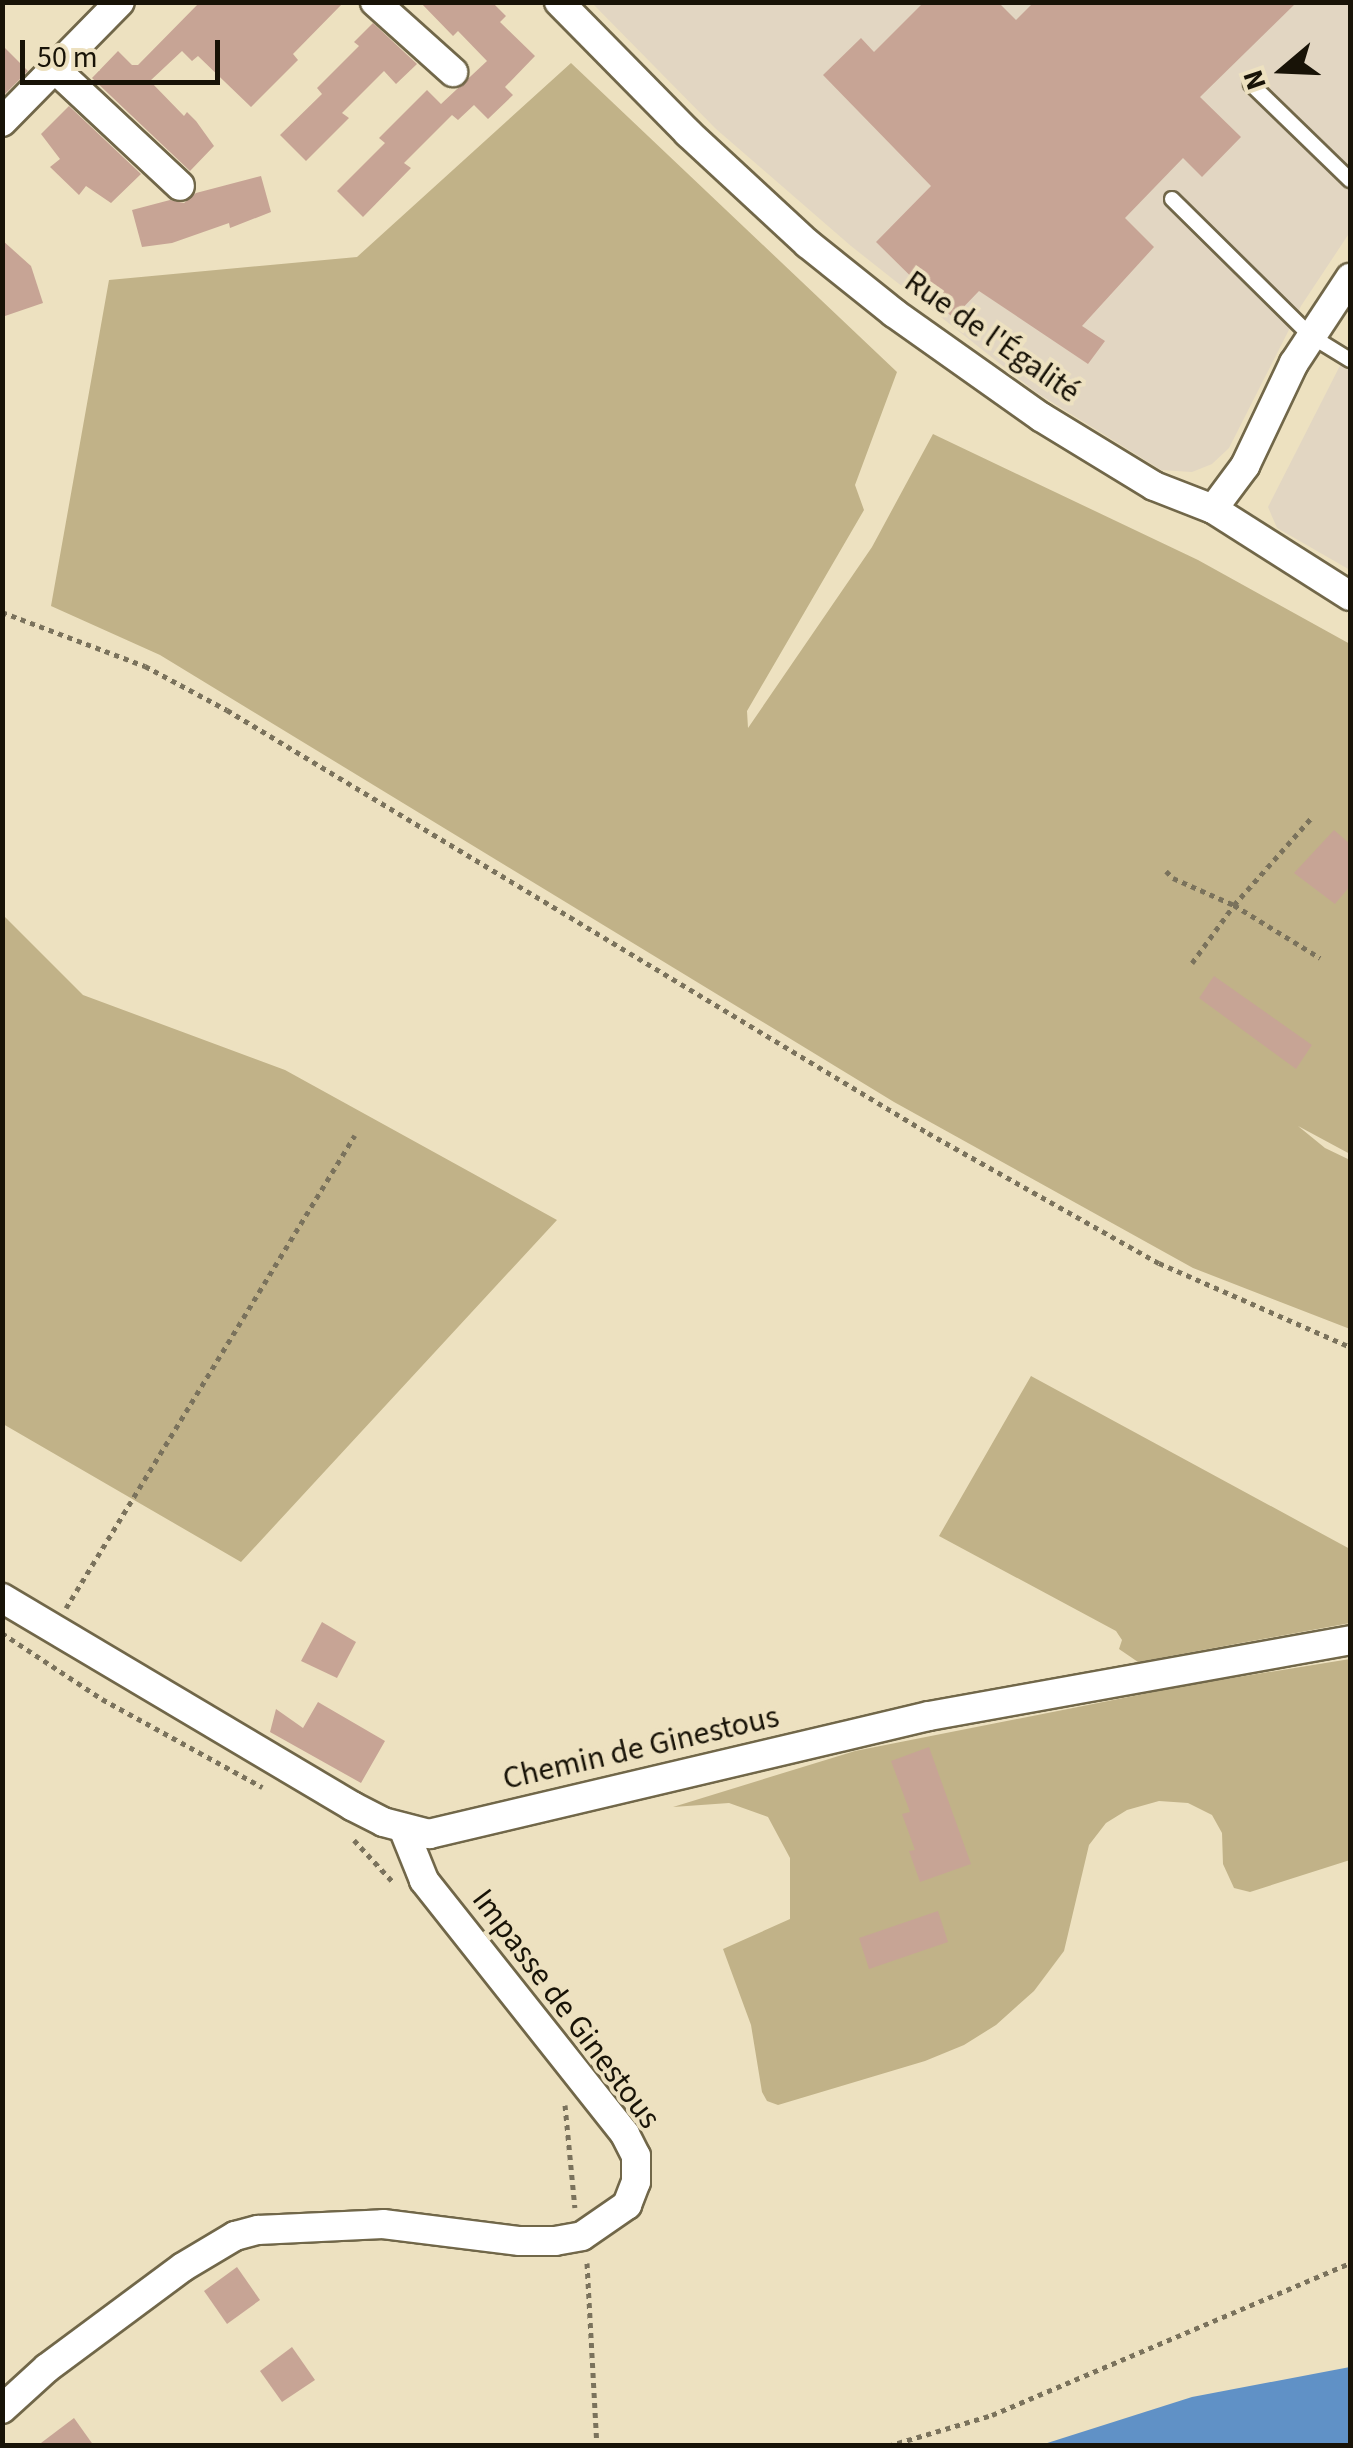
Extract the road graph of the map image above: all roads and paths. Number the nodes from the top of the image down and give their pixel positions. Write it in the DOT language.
graph roads {
  1 [pos="120,2"];
  2 [pos="375,2"];
  3 [pos="559,2"];
  4 [pos="55,69"];
  5 [pos="453,72"];
  6 [pos="1251,84"];
  7 [pos="2,122"];
  8 [pos="1350,180"];
  9 [pos="180,186"];
  10 [pos="1172,199"];
  11 [pos="1350,278"];
  12 [pos="1312,336"];
  13 [pos="1350,360"];
  14 [pos="1213,509"];
  15 [pos="1350,596"];
  16 [pos="2,612"];
  17 [pos="1313,816"];
  18 [pos="1166,870"];
  19 [pos="1234,906"];
  20 [pos="1320,958"];
  21 [pos="1192,963"];
  22 [pos="355,1135"];
  23 [pos="1350,1347"];
  24 [pos="2,1598"];
  25 [pos="54,1628"];
  26 [pos="2,1633"];
  27 [pos="1350,1640"];
  28 [pos="263,1788"];
  29 [pos="403,1828"];
  30 [pos="339,1831"];
  31 [pos="396,1885"];
  32 [pos="556,2088"];
  33 [pos="582,2236"];
  34 [pos="1350,2264"];
  35 [pos="2,2409"];
  36 [pos="598,2446"];
  37 [pos="888,2446"];
  1 -- 4 [label="street"];
  2 -- 5 [label="street"];
  3 -- 14 [label="street, Rue de l'Égalité"];
  4 -- 7 [label="street"];
  4 -- 9 [label="street"];
  6 -- 8 [label="lane"];
  10 -- 12 [label="lane"];
  11 -- 12 [label="street"];
  12 -- 13 [label="lane"];
  12 -- 14 [label="street"];
  14 -- 15 [label="street, Rue de l'Égalité"];
  16 -- 23 [label="path"];
  17 -- 19 [label="path"];
  18 -- 19 [label="path"];
  19 -- 20 [label="path"];
  19 -- 21 [label="path"];
  22 -- 25 [label="path"];
  24 -- 25 [label="street, Chemin de Ginestous"];
  25 -- 29 [label="street, Chemin de Ginestous"];
  26 -- 28 [label="path"];
  27 -- 29 [label="street, Chemin de Ginestous"];
  29 -- 33 [label="street, Impasse de Ginestous"];
  30 -- 31 [label="path"];
  32 -- 33 [label="path"];
  33 -- 35 [label="street, Impasse de Ginestous"];
  33 -- 36 [label="path"];
  34 -- 37 [label="path"];
}
